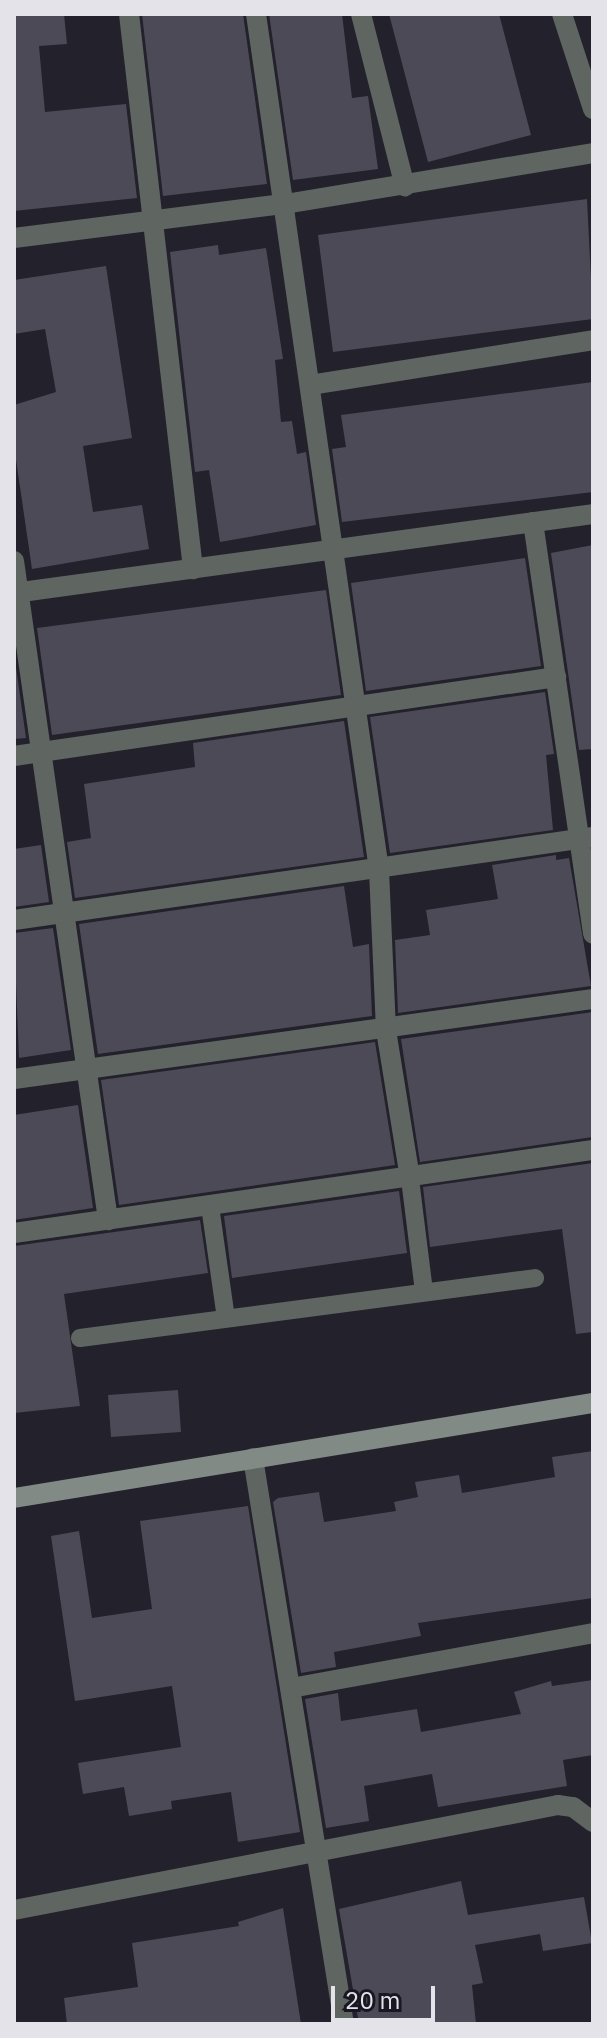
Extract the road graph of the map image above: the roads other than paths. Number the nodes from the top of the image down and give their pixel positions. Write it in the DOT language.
graph roads {
  1 [pos="129,14"];
  2 [pos="256,14"];
  3 [pos="361,14"];
  4 [pos="562,14"];
  5 [pos="593,109"];
  6 [pos="593,153"];
  7 [pos="405,186"];
  8 [pos="285,204"];
  9 [pos="154,223"];
  10 [pos="14,238"];
  11 [pos="593,340"];
  12 [pos="310,385"];
  13 [pos="593,514"];
  14 [pos="533,522"];
  15 [pos="333,550"];
  16 [pos="14,561"];
  17 [pos="193,569"];
  18 [pos="16,592"];
  19 [pos="556,677"];
  20 [pos="355,707"];
  21 [pos="44,751"];
  22 [pos="14,756"];
  23 [pos="587,839"];
  24 [pos="379,870"];
  25 [pos="67,912"];
  26 [pos="14,920"];
  27 [pos="593,934"];
  28 [pos="593,999"];
  29 [pos="386,1030"];
  30 [pos="89,1068"];
  31 [pos="14,1079"];
  32 [pos="593,1150"];
  33 [pos="410,1179"];
  34 [pos="210,1206"];
  35 [pos="108,1220"];
  36 [pos="14,1233"];
  37 [pos="535,1278"];
  38 [pos="424,1292"];
  39 [pos="226,1318"];
  40 [pos="80,1338"];
  41 [pos="593,1403"];
  42 [pos="253,1458"];
  43 [pos="14,1498"];
  44 [pos="593,1633"];
  45 [pos="291,1688"];
  46 [pos="593,1822"];
  47 [pos="314,1854"];
  48 [pos="14,1910"];
  49 [pos="344,2024"];
  1 -- 9 [label="street"];
  2 -- 8 [label="street"];
  3 -- 7 [label="street"];
  4 -- 5 [label="street"];
  6 -- 7 [label="street"];
  7 -- 8 [label="street"];
  8 -- 9 [label="street"];
  8 -- 12 [label="street"];
  9 -- 10 [label="street"];
  9 -- 17 [label="street"];
  11 -- 12 [label="street"];
  12 -- 15 [label="street"];
  13 -- 14 [label="street"];
  14 -- 15 [label="street"];
  14 -- 19 [label="street"];
  15 -- 17 [label="street"];
  15 -- 20 [label="street"];
  16 -- 18 [label="street"];
  17 -- 18 [label="street"];
  18 -- 21 [label="street"];
  19 -- 20 [label="street"];
  19 -- 23 [label="street"];
  20 -- 21 [label="street"];
  20 -- 24 [label="street"];
  21 -- 22 [label="street"];
  21 -- 25 [label="street"];
  23 -- 24 [label="street"];
  23 -- 27 [label="street"];
  24 -- 25 [label="street"];
  24 -- 29 [label="street"];
  25 -- 26 [label="street"];
  25 -- 30 [label="street"];
  28 -- 29 [label="street"];
  29 -- 30 [label="street"];
  29 -- 33 [label="street"];
  30 -- 31 [label="street"];
  30 -- 35 [label="street"];
  32 -- 33 [label="street"];
  33 -- 34 [label="street"];
  33 -- 38 [label="lane"];
  34 -- 35 [label="street"];
  34 -- 39 [label="lane"];
  35 -- 36 [label="street"];
  37 -- 38 [label="lane"];
  38 -- 39 [label="lane"];
  39 -- 40 [label="lane"];
  41 -- 42 [label="main road"];
  42 -- 43 [label="main road"];
  42 -- 45 [label="street"];
  44 -- 45 [label="street"];
  45 -- 47 [label="street"];
  46 -- 47 [label="street"];
  47 -- 48 [label="street"];
  47 -- 49 [label="street"];
}
